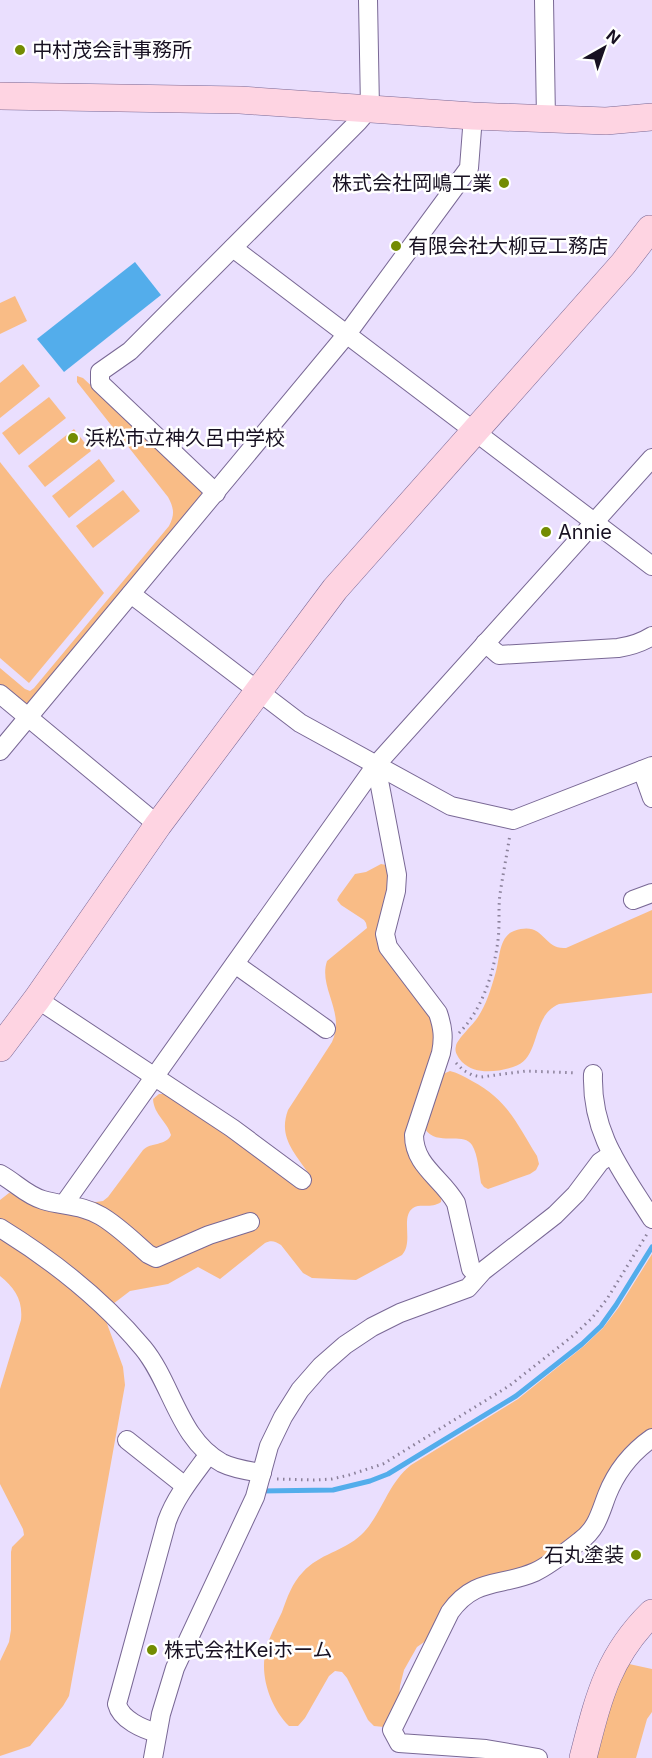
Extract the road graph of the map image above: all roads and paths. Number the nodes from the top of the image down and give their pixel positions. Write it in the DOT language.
graph roads {
  1 [pos="368,0"];
  2 [pos="544,0"];
  3 [pos="0,96"];
  4 [pos="370,108"];
  5 [pos="473,116"];
  6 [pos="652,117"];
  7 [pos="546,119"];
  8 [pos="651,228"];
  9 [pos="233,248"];
  10 [pos="347,334"];
  11 [pos="474,431"];
  12 [pos="652,458"];
  13 [pos="216,493"];
  14 [pos="594,522"];
  15 [pos="652,566"];
  16 [pos="131,594"];
  17 [pos="652,636"];
  18 [pos="485,643"];
  19 [pos="258,691"];
  20 [pos="0,694"];
  21 [pos="28,717"];
  22 [pos="0,751"];
  23 [pos="376,765"];
  24 [pos="647,768"];
  25 [pos="652,798"];
  26 [pos="513,820"];
  27 [pos="158,825"];
  28 [pos="652,893"];
  29 [pos="633,900"];
  30 [pos="235,964"];
  31 [pos="37,999"];
  32 [pos="326,1029"];
  33 [pos="0,1048"];
  34 [pos="442,1049"];
  35 [pos="593,1074"];
  36 [pos="155,1077"];
  37 [pos="612,1154"];
  38 [pos="0,1174"];
  39 [pos="302,1180"];
  40 [pos="64,1204"];
  41 [pos="652,1219"];
  42 [pos="250,1222"];
  43 [pos="652,1225"];
  44 [pos="0,1228"];
  45 [pos="478,1276"];
  46 [pos="652,1438"];
  47 [pos="126,1440"];
  48 [pos="209,1454"];
  49 [pos="259,1483"];
  50 [pos="185,1486"];
  51 [pos="652,1613"];
  52 [pos="157,1733"];
  53 [pos="153,1758"];
  54 [pos="538,1758"];
  55 [pos="583,1758"];
  1 -- 4 [label="street"];
  2 -- 7 [label="street"];
  3 -- 4 [label="street"];
  4 -- 5 [label="street"];
  4 -- 9 [label="street"];
  5 -- 7 [label="street"];
  5 -- 10 [label="street"];
  6 -- 7 [label="street"];
  8 -- 11 [label="street"];
  9 -- 10 [label="street"];
  9 -- 13 [label="street"];
  10 -- 11 [label="street"];
  10 -- 13 [label="street"];
  11 -- 14 [label="street"];
  11 -- 19 [label="street"];
  12 -- 14 [label="street"];
  13 -- 16 [label="street"];
  14 -- 15 [label="street"];
  14 -- 18 [label="street"];
  16 -- 19 [label="street"];
  16 -- 21 [label="street"];
  17 -- 18 [label="street"];
  18 -- 23 [label="street"];
  19 -- 23 [label="street"];
  19 -- 27 [label="street"];
  20 -- 21 [label="street"];
  21 -- 22 [label="street"];
  21 -- 27 [label="street"];
  23 -- 26 [label="street"];
  23 -- 30 [label="street"];
  23 -- 34 [label="street"];
  24 -- 25 [label="street"];
  24 -- 26 [label="street"];
  26 -- 34 [label="path"];
  27 -- 31 [label="street"];
  28 -- 29 [label="street"];
  30 -- 32 [label="street"];
  30 -- 36 [label="street"];
  31 -- 33 [label="street"];
  31 -- 36 [label="street"];
  34 -- 35 [label="path"];
  34 -- 45 [label="street"];
  35 -- 37 [label="street"];
  36 -- 39 [label="street"];
  36 -- 40 [label="street"];
  37 -- 41 [label="street"];
  37 -- 45 [label="street"];
  38 -- 40 [label="street"];
  40 -- 42 [label="street"];
  43 -- 49 [label="path"];
  44 -- 48 [label="street"];
  45 -- 49 [label="street"];
  46 -- 54 [label="street"];
  47 -- 50 [label="street"];
  48 -- 49 [label="street"];
  48 -- 50 [label="street"];
  49 -- 52 [label="street"];
  50 -- 52 [label="street"];
  51 -- 55 [label="street"];
  52 -- 53 [label="street"];
}
